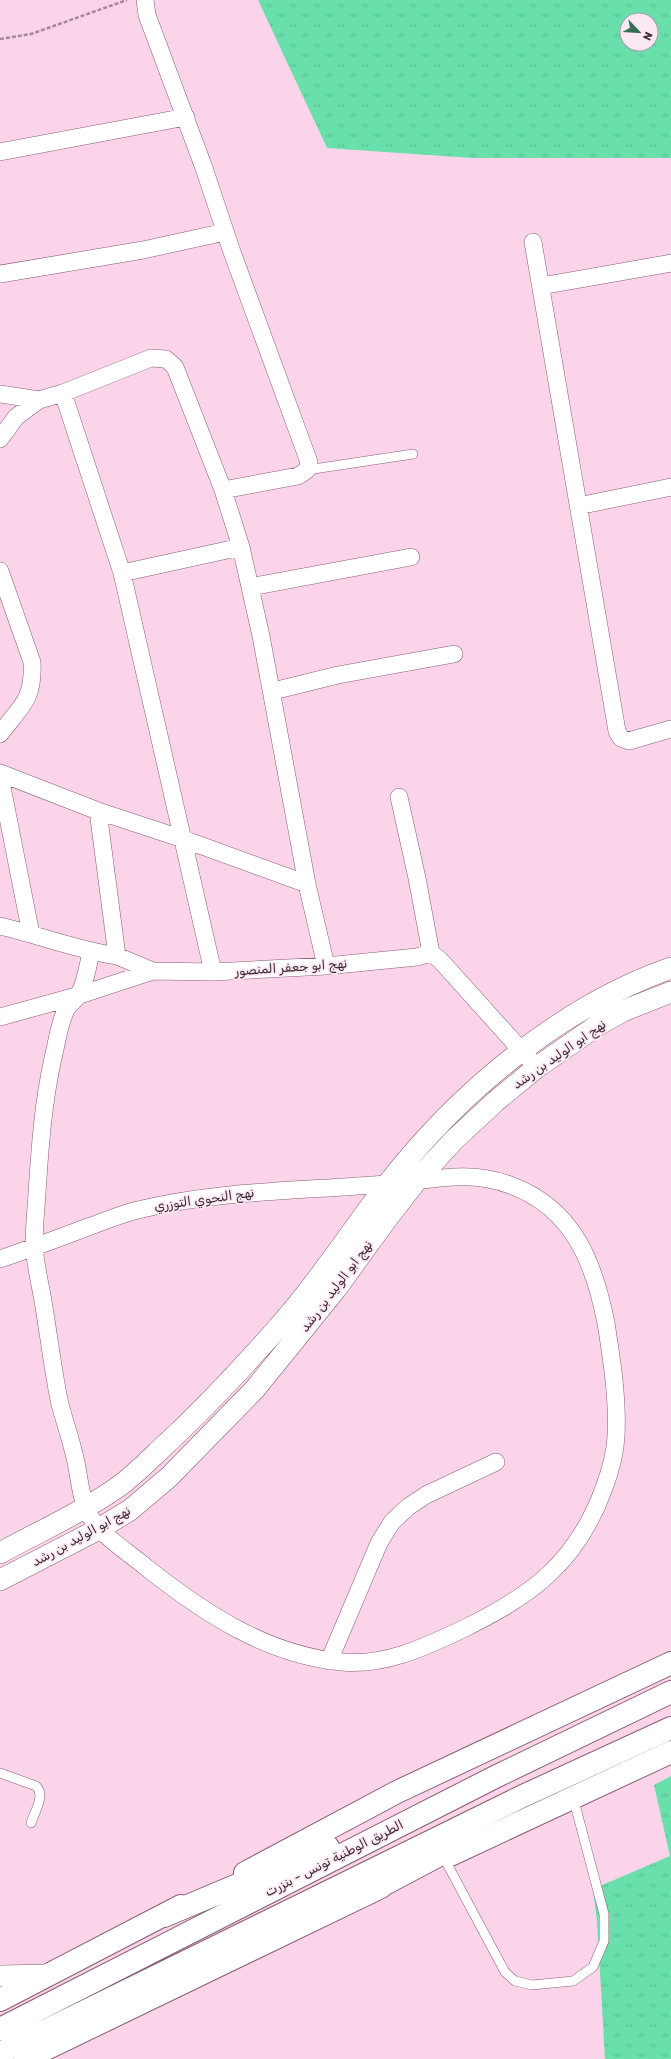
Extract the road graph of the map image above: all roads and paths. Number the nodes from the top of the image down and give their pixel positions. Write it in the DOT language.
graph roads {
  1 [pos="127,0"];
  2 [pos="145,0"];
  3 [pos="0,40"];
  4 [pos="186,117"];
  5 [pos="0,152"];
  6 [pos="225,232"];
  7 [pos="533,242"];
  8 [pos="671,263"];
  9 [pos="0,274"];
  10 [pos="541,286"];
  11 [pos="63,393"];
  12 [pos="0,394"];
  13 [pos="39,400"];
  14 [pos="0,440"];
  15 [pos="413,454"];
  16 [pos="307,470"];
  17 [pos="671,487"];
  18 [pos="223,490"];
  19 [pos="578,506"];
  20 [pos="241,548"];
  21 [pos="412,557"];
  22 [pos="0,571"];
  23 [pos="122,573"];
  24 [pos="250,587"];
  25 [pos="454,654"];
  26 [pos="273,691"];
  27 [pos="671,729"];
  28 [pos="0,734"];
  29 [pos="0,773"];
  30 [pos="0,777"];
  31 [pos="399,797"];
  32 [pos="98,811"];
  33 [pos="183,838"];
  34 [pos="307,884"];
  35 [pos="0,926"];
  36 [pos="31,934"];
  37 [pos="92,952"];
  38 [pos="431,953"];
  39 [pos="117,956"];
  40 [pos="326,966"];
  41 [pos="671,968"];
  42 [pos="153,971"];
  43 [pos="213,972"];
  44 [pos="671,992"];
  45 [pos="80,995"];
  46 [pos="0,1017"];
  47 [pos="522,1050"];
  48 [pos="536,1068"];
  49 [pos="417,1180"];
  50 [pos="387,1184"];
  51 [pos="34,1248"];
  52 [pos="0,1259"];
  53 [pos="496,1462"];
  54 [pos="85,1508"];
  55 [pos="99,1529"];
  56 [pos="0,1553"];
  57 [pos="0,1580"];
  58 [pos="329,1661"];
  59 [pos="671,1663"];
  60 [pos="671,1681"];
  61 [pos="671,1692"];
  62 [pos="671,1728"];
  63 [pos="671,1733"];
  64 [pos="671,1752"];
  65 [pos="0,1772"];
  66 [pos="503,1773"];
  67 [pos="573,1797"];
  68 [pos="31,1823"];
  69 [pos="444,1858"];
  70 [pos="364,1895"];
  71 [pos="164,1916"];
  72 [pos="49,1975"];
  73 [pos="0,1976"];
  74 [pos="0,2000"];
  75 [pos="0,2029"];
  76 [pos="0,2053"];
  77 [pos="26,2059"];
  1 -- 3 [label="path"];
  2 -- 4 [label="street"];
  4 -- 5 [label="street"];
  4 -- 6 [label="street"];
  6 -- 9 [label="street"];
  6 -- 16 [label="street"];
  7 -- 10 [label="street"];
  8 -- 10 [label="street"];
  10 -- 19 [label="street"];
  11 -- 13 [label="street"];
  11 -- 18 [label="street"];
  11 -- 23 [label="street"];
  12 -- 13 [label="street"];
  13 -- 14 [label="street"];
  15 -- 16 [label="lane"];
  16 -- 18 [label="street"];
  17 -- 19 [label="street"];
  18 -- 20 [label="street"];
  19 -- 27 [label="street"];
  20 -- 23 [label="street"];
  20 -- 24 [label="street"];
  21 -- 24 [label="street"];
  22 -- 28 [label="street"];
  23 -- 33 [label="street"];
  24 -- 26 [label="street"];
  25 -- 26 [label="street"];
  26 -- 34 [label="street"];
  29 -- 32 [label="street"];
  30 -- 36 [label="street"];
  31 -- 38 [label="street"];
  32 -- 33 [label="street"];
  32 -- 39 [label="street"];
  33 -- 34 [label="street"];
  33 -- 43 [label="street"];
  34 -- 40 [label="street"];
  35 -- 36 [label="street"];
  36 -- 37 [label="street"];
  37 -- 39 [label="street"];
  37 -- 45 [label="street"];
  38 -- 40 [label="street, نهج ابو جعفر المنصور"];
  38 -- 47 [label="street"];
  39 -- 42 [label="street"];
  40 -- 43 [label="street, نهج ابو جعفر المنصور"];
  41 -- 47 [label="street, نهج ابو الوليد بن رشد"];
  42 -- 43 [label="street, نهج ابو جعفر المنصور"];
  42 -- 45 [label="street, نهج ابو جعفر المنصور"];
  44 -- 48 [label="street, نهج ابو الوليد بن رشد"];
  45 -- 46 [label="street, نهج ابو جعفر المنصور"];
  45 -- 51 [label="street"];
  47 -- 48 [label="street"];
  47 -- 50 [label="street, نهج ابو الوليد بن رشد"];
  48 -- 49 [label="street, نهج ابو الوليد بن رشد"];
  49 -- 50 [label="street, نهج النحوي التوزري"];
  49 -- 55 [label="street, نهج ابو الوليد بن رشد"];
  49 -- 58 [label="street, نهج النحوي التوزري"];
  50 -- 51 [label="street, نهج النحوي التوزري"];
  50 -- 54 [label="street, نهج ابو الوليد بن رشد"];
  51 -- 52 [label="street, نهج النحوي التوزري"];
  51 -- 54 [label="street"];
  53 -- 58 [label="street"];
  54 -- 55 [label="street, نهج النحوي التوزري"];
  54 -- 56 [label="street, نهج ابو الوليد بن رشد"];
  55 -- 57 [label="street, نهج ابو الوليد بن رشد"];
  55 -- 58 [label="street, نهج النحوي التوزري"];
  59 -- 71 [label="main road"];
  60 -- 66 [label="main road"];
  61 -- 66 [label="main road, الطريق الوطنية تونس - بنزرت"];
  62 -- 76 [label="main road"];
  63 -- 70 [label="main road"];
  64 -- 67 [label="main road"];
  65 -- 68 [label="lane"];
  66 -- 71 [label="main road"];
  66 -- 75 [label="main road, الطريق الوطنية تونس - بنزرت"];
  67 -- 69 [label="main road"];
  67 -- 69 [label="lane"];
  69 -- 70 [label="main road"];
  70 -- 77 [label="main road"];
  71 -- 72 [label="main road"];
  72 -- 73 [label="street"];
  72 -- 74 [label="main road"];
}
